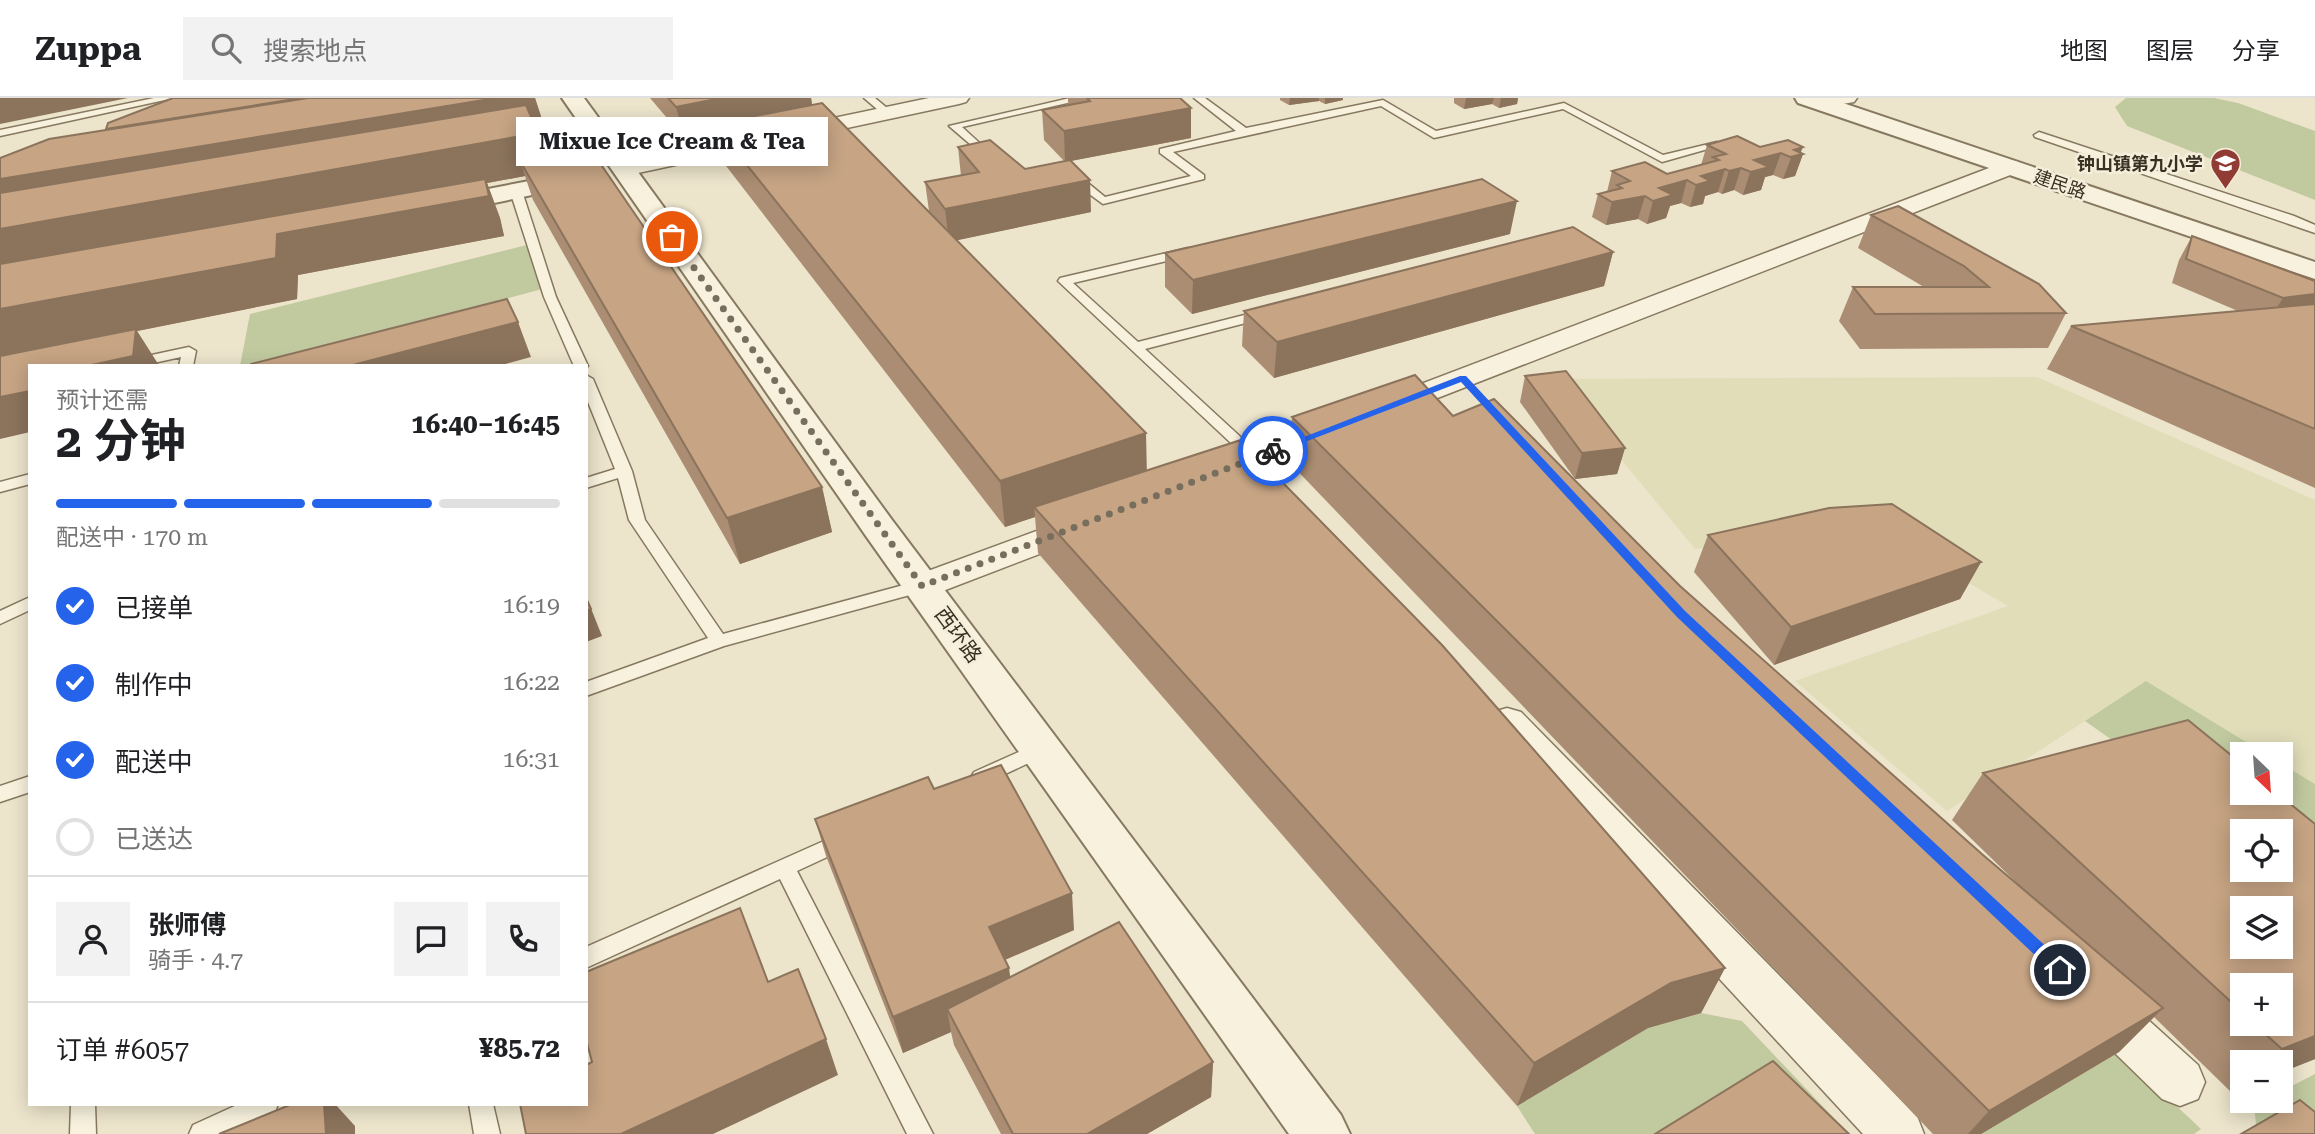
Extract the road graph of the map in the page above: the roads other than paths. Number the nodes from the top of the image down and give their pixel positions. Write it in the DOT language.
graph roads {
  1 [pos="169,98"];
  2 [pos="573,98"];
  3 [pos="869,98"];
  4 [pos="959,98"];
  5 [pos="1084,98"];
  6 [pos="1199,98"];
  7 [pos="1847,98"];
  8 [pos="1812,100"];
  9 [pos="888,113"];
  10 [pos="0,132"];
  11 [pos="1244,132"];
  12 [pos="2039,135"];
  13 [pos="1717,145"];
  14 [pos="2010,167"];
  15 [pos="1001,168"];
  16 [pos="624,170"];
  17 [pos="1054,187"];
  18 [pos="516,191"];
  19 [pos="421,210"];
  20 [pos="2315,229"];
  21 [pos="1198,249"];
  22 [pos="2315,271"];
  23 [pos="1284,310"];
  24 [pos="1135,347"];
  25 [pos="128,364"];
  26 [pos="186,364"];
  27 [pos="580,364"];
  28 [pos="1463,378"];
  29 [pos="588,384"];
  30 [pos="1492,409"];
  31 [pos="1255,458"];
  32 [pos="624,471"];
  33 [pos="28,479"];
  34 [pos="588,482"];
  35 [pos="1191,483"];
  36 [pos="0,486"];
  37 [pos="1284,488"];
  38 [pos="1115,512"];
  39 [pos="922,586"];
  40 [pos="28,604"];
  41 [pos="0,618"];
  42 [pos="719,641"];
  43 [pos="588,688"];
  44 [pos="1486,700"];
  45 [pos="1041,749"];
  46 [pos="968,783"];
  47 [pos="28,785"];
  48 [pos="0,794"];
  49 [pos="857,834"];
  50 [pos="784,867"];
  51 [pos="588,957"];
  52 [pos="2068,977"];
  53 [pos="2180,1082"];
  54 [pos="83,1106"];
  55 [pos="262,1106"];
  56 [pos="481,1106"];
  57 [pos="83,1134"];
  58 [pos="202,1134"];
  59 [pos="487,1134"];
  60 [pos="920,1134"];
  61 [pos="1322,1134"];
  62 [pos="1898,1134"];
  1 -- 10 [label="lane"];
  2 -- 16 [label="street, 西环路"];
  3 -- 9 [label="lane"];
  4 -- 9 [label="street"];
  5 -- 15 [label="lane"];
  6 -- 11 [label="lane"];
  7 -- 8 [label="street"];
  8 -- 14 [label="street, 建民路"];
  9 -- 16 [label="street"];
  11 -- 13 [label="lane"];
  11 -- 17 [label="lane"];
  12 -- 20 [label="lane"];
  14 -- 22 [label="street, 建民路"];
  14 -- 28 [label="street"];
  16 -- 18 [label="street"];
  16 -- 39 [label="street, 西环路"];
  18 -- 19 [label="street"];
  18 -- 27 [label="lane"];
  21 -- 24 [label="lane"];
  23 -- 24 [label="lane"];
  24 -- 31 [label="lane"];
  25 -- 26 [label="lane"];
  28 -- 30 [label="street"];
  28 -- 31 [label="street"];
  29 -- 32 [label="lane"];
  31 -- 35 [label="street"];
  31 -- 37 [label="street"];
  32 -- 34 [label="lane"];
  32 -- 42 [label="lane"];
  33 -- 36 [label="lane"];
  38 -- 39 [label="street"];
  39 -- 42 [label="lane"];
  39 -- 45 [label="street, 西环路"];
  40 -- 41 [label="lane"];
  42 -- 43 [label="lane"];
  44 -- 62 [label="street"];
  45 -- 46 [label="lane"];
  45 -- 61 [label="street, 西环路"];
  47 -- 48 [label="lane"];
  49 -- 50 [label="lane"];
  50 -- 51 [label="lane"];
  50 -- 60 [label="lane"];
  52 -- 53 [label="street"];
  54 -- 57 [label="lane"];
  55 -- 58 [label="lane"];
  56 -- 59 [label="lane"];
}
